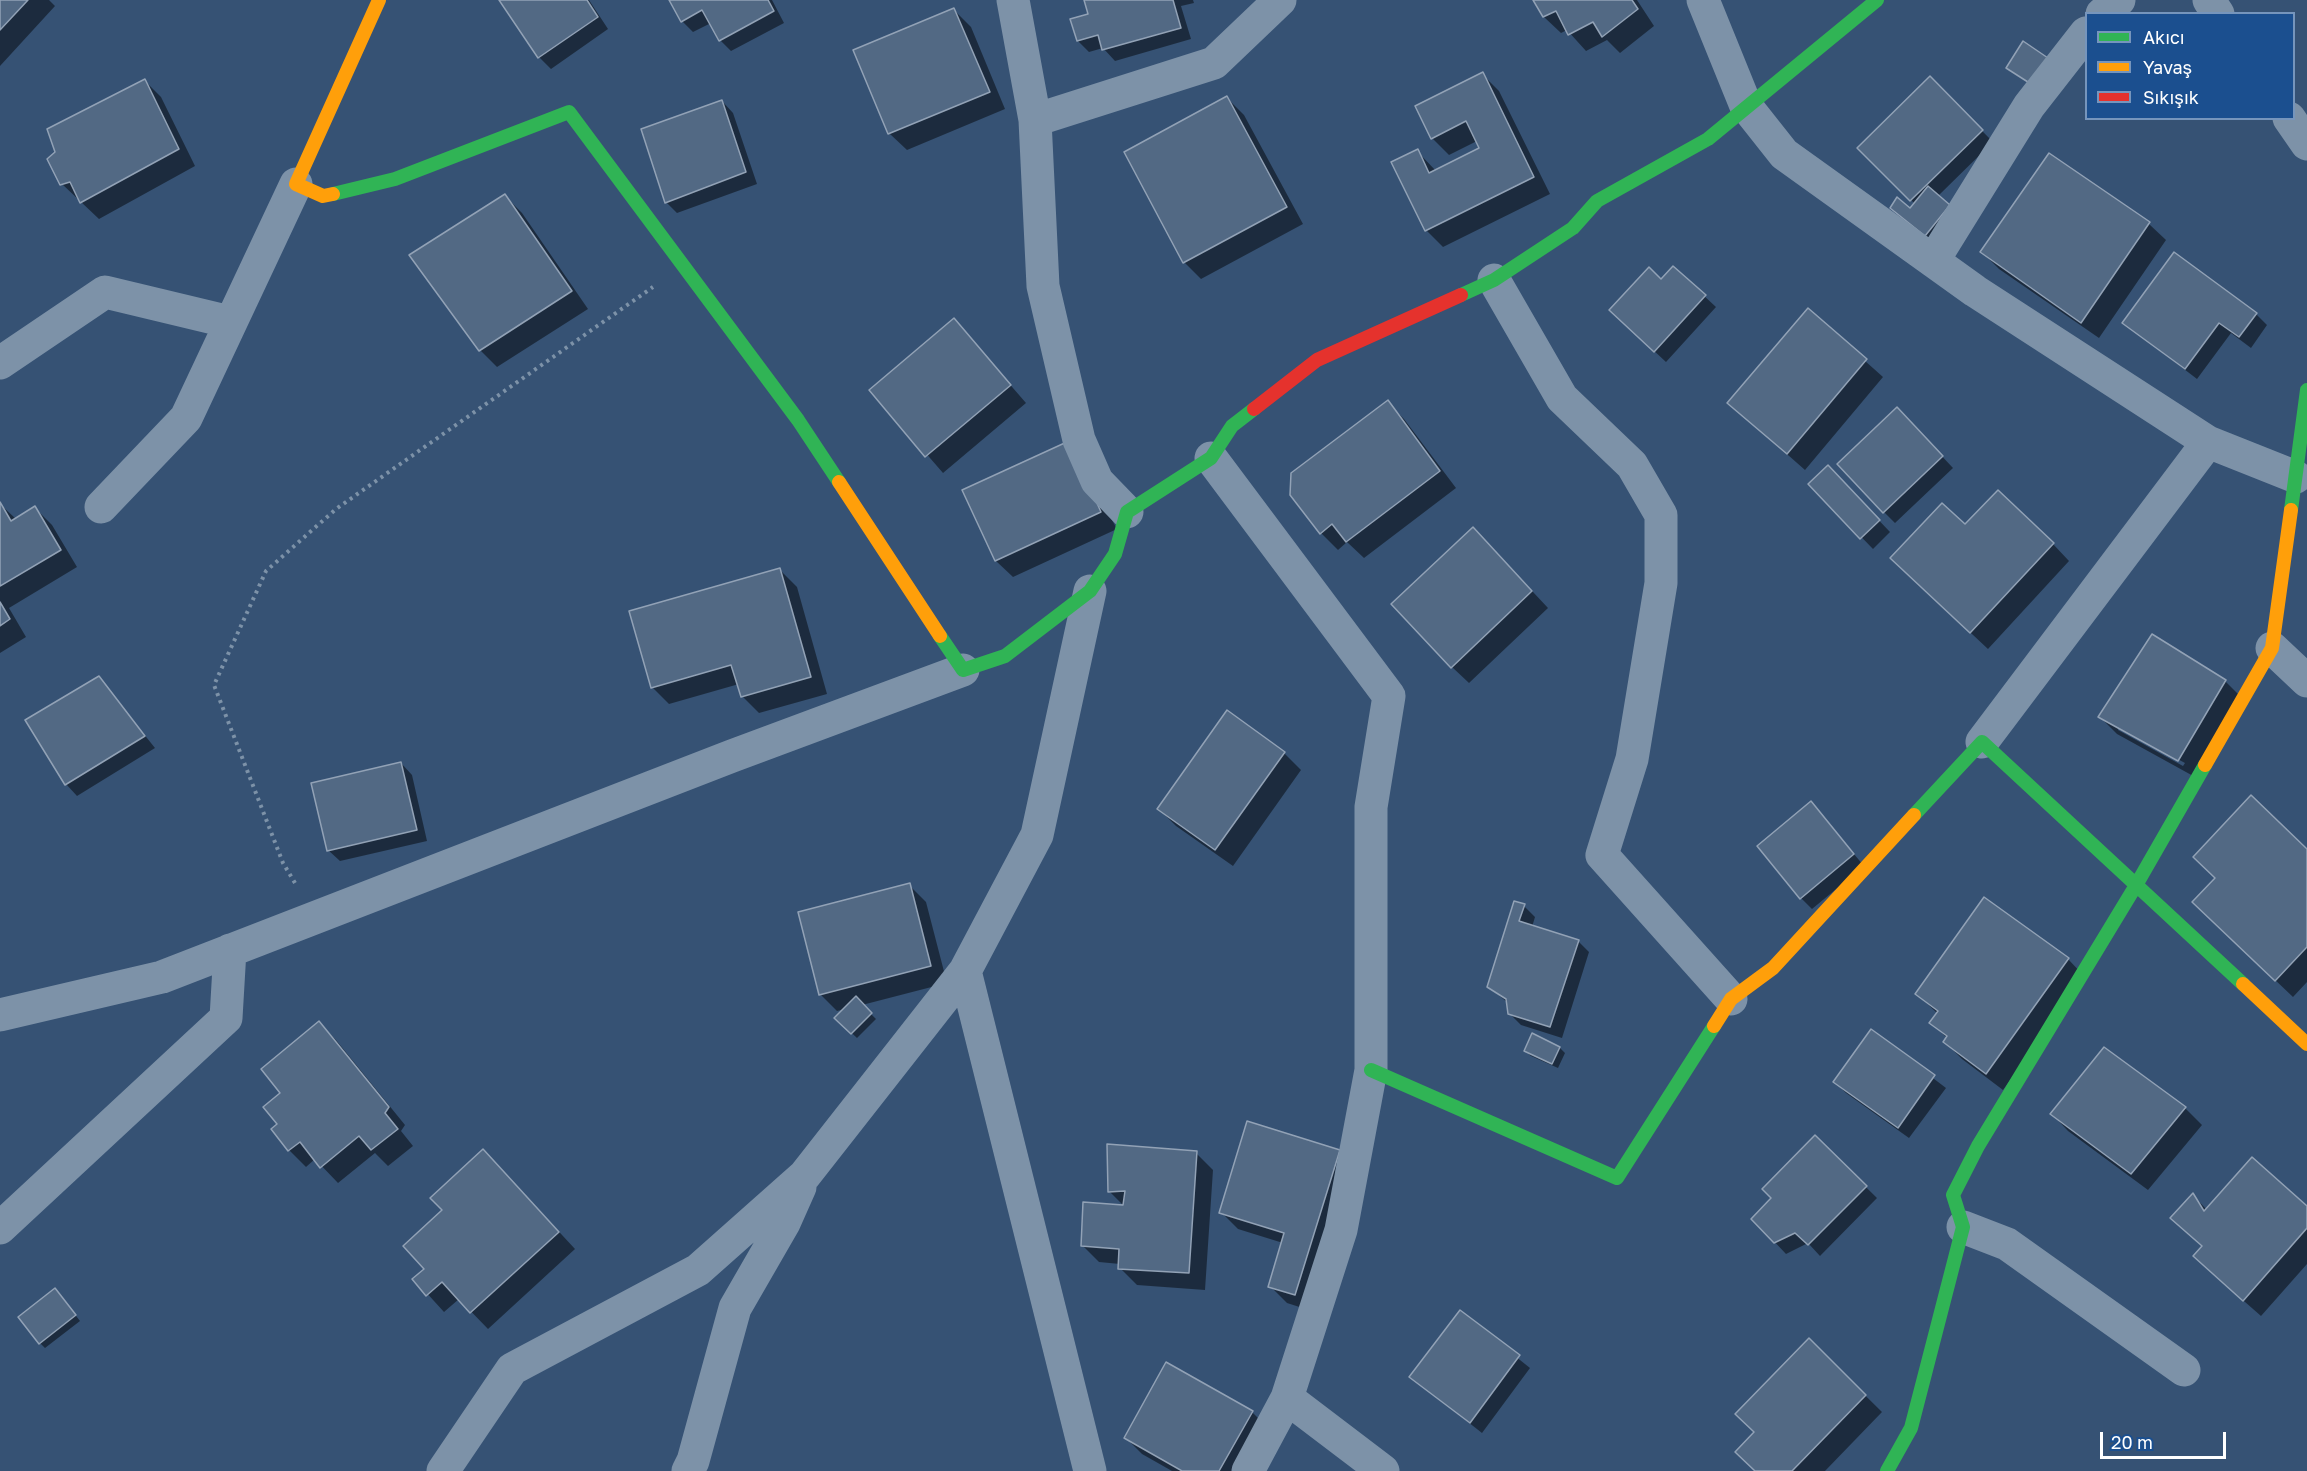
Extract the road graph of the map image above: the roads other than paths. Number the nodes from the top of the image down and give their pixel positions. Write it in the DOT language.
graph roads {
  1 [pos="379,0"];
  2 [pos="1013,0"];
  3 [pos="1280,0"];
  4 [pos="1703,0"];
  5 [pos="1877,0"];
  6 [pos="2119,0"];
  7 [pos="2104,12"];
  8 [pos="2085,34"];
  9 [pos="1746,106"];
  10 [pos="1035,120"];
  11 [pos="2290,120"];
  12 [pos="2307,144"];
  13 [pos="296,184"];
  14 [pos="1934,261"];
  15 [pos="1494,280"];
  16 [pos="230,322"];
  17 [pos="0,363"];
  18 [pos="2307,390"];
  19 [pos="2208,442"];
  20 [pos="1212,458"];
  21 [pos="2296,477"];
  22 [pos="101,507"];
  23 [pos="1126,512"];
  24 [pos="1090,591"];
  25 [pos="2272,648"];
  26 [pos="963,670"];
  27 [pos="2307,681"];
  28 [pos="1982,742"];
  29 [pos="2135,887"];
  30 [pos="230,950"];
  31 [pos="965,971"];
  32 [pos="1731,999"];
  33 [pos="0,1015"];
  34 [pos="2307,1044"];
  35 [pos="1371,1070"];
  36 [pos="805,1175"];
  37 [pos="1963,1227"];
  38 [pos="0,1228"];
  39 [pos="2184,1370"];
  40 [pos="1287,1398"];
  41 [pos="443,1471"];
  42 [pos="688,1471"];
  43 [pos="1090,1471"];
  44 [pos="1248,1471"];
  45 [pos="1383,1471"];
  46 [pos="1887,1471"];
  1 -- 13 [label="street"];
  2 -- 10 [label="street"];
  3 -- 10 [label="street"];
  4 -- 9 [label="street"];
  5 -- 9 [label="street"];
  6 -- 7 [label="street"];
  8 -- 14 [label="street"];
  9 -- 14 [label="street"];
  9 -- 15 [label="street"];
  10 -- 23 [label="street"];
  11 -- 12 [label="street"];
  13 -- 16 [label="street"];
  13 -- 26 [label="street"];
  14 -- 19 [label="street"];
  15 -- 20 [label="street"];
  15 -- 32 [label="street"];
  16 -- 17 [label="street"];
  16 -- 22 [label="street"];
  18 -- 21 [label="street"];
  19 -- 21 [label="street"];
  19 -- 28 [label="street"];
  20 -- 23 [label="street"];
  20 -- 35 [label="street"];
  21 -- 25 [label="street"];
  23 -- 24 [label="street"];
  24 -- 26 [label="street"];
  24 -- 31 [label="street"];
  25 -- 27 [label="street"];
  25 -- 29 [label="street"];
  26 -- 30 [label="street"];
  28 -- 29 [label="street"];
  28 -- 32 [label="street"];
  29 -- 34 [label="street"];
  29 -- 37 [label="street"];
  30 -- 33 [label="street"];
  30 -- 38 [label="street"];
  31 -- 36 [label="street"];
  31 -- 43 [label="street"];
  32 -- 35 [label="street"];
  35 -- 40 [label="street"];
  36 -- 41 [label="street"];
  36 -- 42 [label="street"];
  37 -- 39 [label="street"];
  37 -- 46 [label="street"];
  40 -- 44 [label="street"];
  40 -- 45 [label="street"];
}
